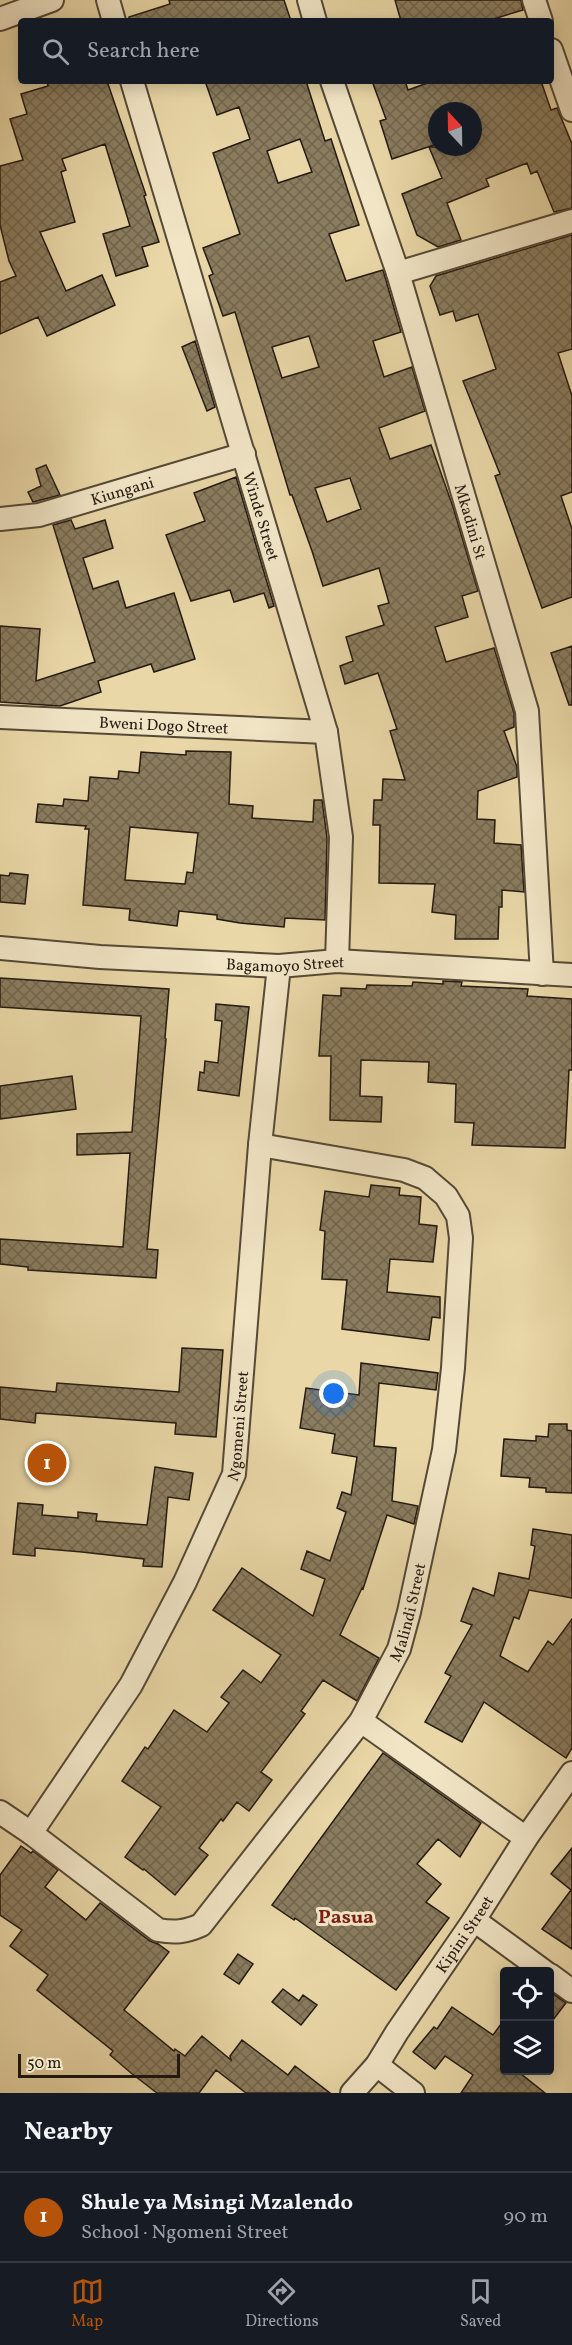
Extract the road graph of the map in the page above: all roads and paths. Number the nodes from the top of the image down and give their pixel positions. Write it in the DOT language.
graph roads {
  1 [pos="52,0"];
  2 [pos="108,0"];
  3 [pos="309,0"];
  4 [pos="534,0"];
  5 [pos="113,18"];
  6 [pos="314,18"];
  7 [pos="540,18"];
  8 [pos="0,19"];
  9 [pos="554,59"];
  10 [pos="133,84"];
  11 [pos="333,84"];
  12 [pos="572,110"];
  13 [pos="572,221"];
  14 [pos="398,273"];
  15 [pos="244,454"];
  16 [pos="0,519"];
  17 [pos="0,717"];
  18 [pos="326,732"];
  19 [pos="0,948"];
  20 [pos="337,962"];
  21 [pos="279,966"];
  22 [pos="542,974"];
  23 [pos="572,975"];
  24 [pos="260,1144"];
  25 [pos="361,1721"];
  26 [pos="572,1773"];
  27 [pos="0,1812"];
  28 [pos="31,1833"];
  29 [pos="526,1838"];
  30 [pos="474,1920"];
  31 [pos="539,1967"];
  32 [pos="554,1978"];
  33 [pos="572,1991"];
  34 [pos="377,2065"];
  35 [pos="352,2093"];
  36 [pos="413,2093"];
  1 -- 8 [label="street"];
  2 -- 5 [label="street"];
  3 -- 6 [label="street"];
  4 -- 7 [label="street"];
  9 -- 12 [label="street"];
  10 -- 15 [label="street, Winde Street"];
  11 -- 14 [label="street, Mkadini St"];
  13 -- 14 [label="street"];
  14 -- 22 [label="street, Mkadini St"];
  15 -- 16 [label="street, Kiungani"];
  15 -- 18 [label="street, Winde Street"];
  17 -- 18 [label="street, Bweni Dogo Street"];
  18 -- 20 [label="street, Winde Street"];
  19 -- 21 [label="street, Bagamoyo Street"];
  20 -- 21 [label="street, Bagamoyo Street"];
  20 -- 22 [label="street, Bagamoyo Street"];
  21 -- 24 [label="street, Ngomeni Street"];
  22 -- 23 [label="street, Bagamoyo Street"];
  24 -- 25 [label="street, Malindi Street"];
  24 -- 28 [label="street, Ngomeni Street"];
  25 -- 28 [label="street, Malindi Street"];
  25 -- 29 [label="street"];
  26 -- 29 [label="street, Kipini Street"];
  27 -- 28 [label="street, Malindi Street"];
  29 -- 30 [label="street, Kipini Street"];
  30 -- 31 [label="street"];
  30 -- 34 [label="street, Kipini Street"];
  32 -- 33 [label="street"];
  34 -- 35 [label="street, Kipini Street"];
  34 -- 36 [label="street"];
}
